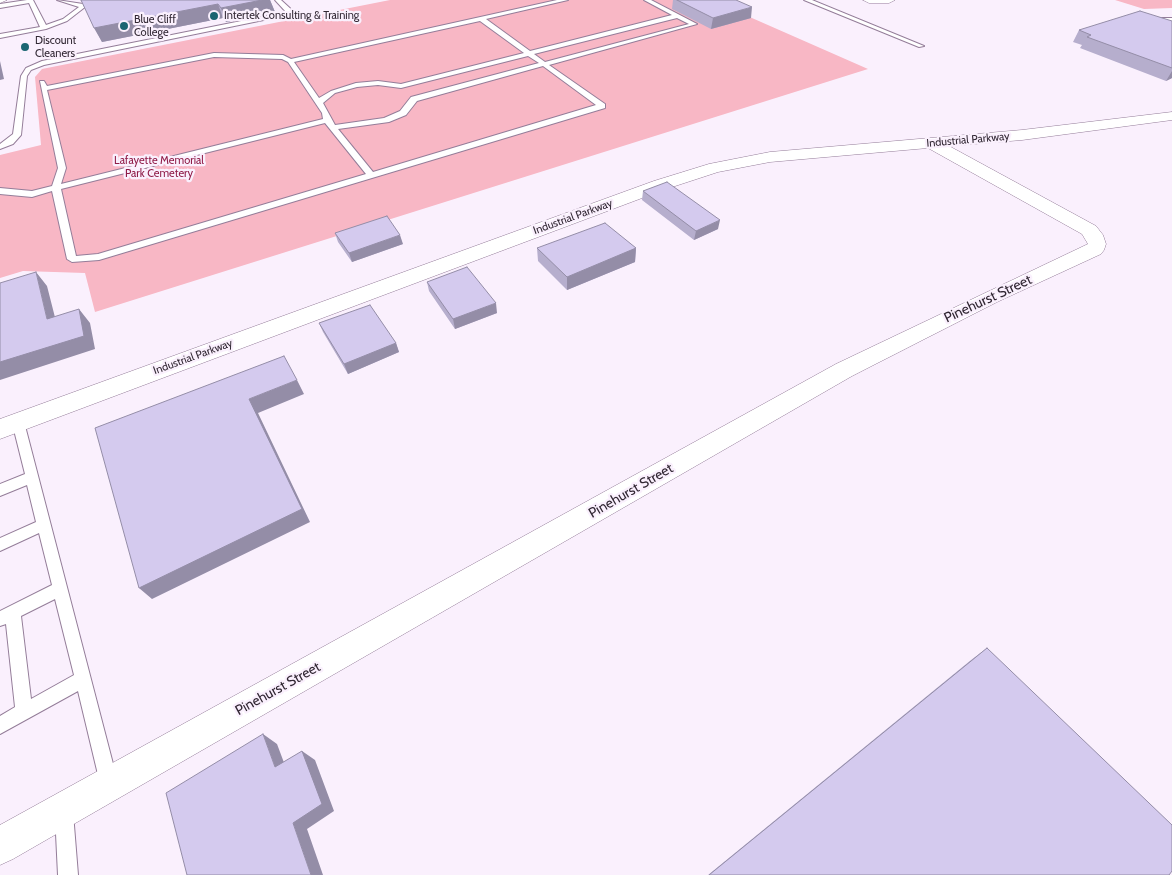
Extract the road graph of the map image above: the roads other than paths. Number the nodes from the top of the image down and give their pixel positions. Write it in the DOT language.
graph roads {
  1 [pos="60,0"];
  2 [pos="117,0"];
  3 [pos="278,0"];
  4 [pos="565,0"];
  5 [pos="647,0"];
  6 [pos="807,0"];
  7 [pos="870,0"];
  8 [pos="889,0"];
  9 [pos="33,2"];
  10 [pos="0,6"];
  11 [pos="83,6"];
  12 [pos="676,16"];
  13 [pos="482,19"];
  14 [pos="1172,20"];
  15 [pos="1172,26"];
  16 [pos="44,28"];
  17 [pos="0,36"];
  18 [pos="922,46"];
  19 [pos="530,53"];
  20 [pos="290,60"];
  21 [pos="545,64"];
  22 [pos="319,102"];
  23 [pos="1172,116"];
  24 [pos="330,123"];
  25 [pos="933,144"];
  26 [pos="0,147"];
  27 [pos="371,175"];
  28 [pos="56,188"];
  29 [pos="0,191"];
  30 [pos="18,422"];
  31 [pos="0,429"];
  32 [pos="32,478"];
  33 [pos="0,490"];
  34 [pos="43,525"];
  35 [pos="0,545"];
  36 [pos="59,589"];
  37 [pos="6,616"];
  38 [pos="83,680"];
  39 [pos="24,712"];
  40 [pos="0,725"];
  41 [pos="109,783"];
  42 [pos="63,810"];
  43 [pos="0,846"];
  44 [pos="68,875"];
  1 -- 11 [label="lane"];
  2 -- 11 [label="lane"];
  3 -- 26 [label="lane"];
  4 -- 13 [label="lane"];
  5 -- 12 [label="lane"];
  6 -- 18 [label="lane"];
  7 -- 8 [label="street"];
  9 -- 10 [label="lane"];
  9 -- 16 [label="lane"];
  11 -- 16 [label="lane"];
  12 -- 19 [label="lane"];
  12 -- 21 [label="lane"];
  13 -- 19 [label="lane"];
  13 -- 20 [label="lane"];
  14 -- 15 [label="lane"];
  16 -- 17 [label="lane"];
  19 -- 21 [label="lane"];
  19 -- 22 [label="lane"];
  20 -- 22 [label="lane"];
  20 -- 28 [label="lane"];
  21 -- 24 [label="lane"];
  21 -- 27 [label="lane"];
  22 -- 24 [label="lane"];
  23 -- 25 [label="street, Industrial Parkway"];
  24 -- 27 [label="lane"];
  24 -- 28 [label="lane"];
  25 -- 30 [label="street, Industrial Parkway"];
  25 -- 41 [label="street, Pinehurst Street"];
  27 -- 28 [label="lane"];
  28 -- 29 [label="lane"];
  30 -- 31 [label="street, Industrial Parkway"];
  30 -- 32 [label="lane"];
  32 -- 33 [label="lane"];
  32 -- 34 [label="lane"];
  34 -- 35 [label="lane"];
  34 -- 36 [label="lane"];
  36 -- 37 [label="lane"];
  36 -- 38 [label="lane"];
  37 -- 39 [label="lane"];
  38 -- 39 [label="lane"];
  38 -- 41 [label="lane"];
  39 -- 40 [label="lane"];
  41 -- 42 [label="street, Pinehurst Street"];
  42 -- 43 [label="street, Pinehurst Street"];
  42 -- 44 [label="lane"];
}
